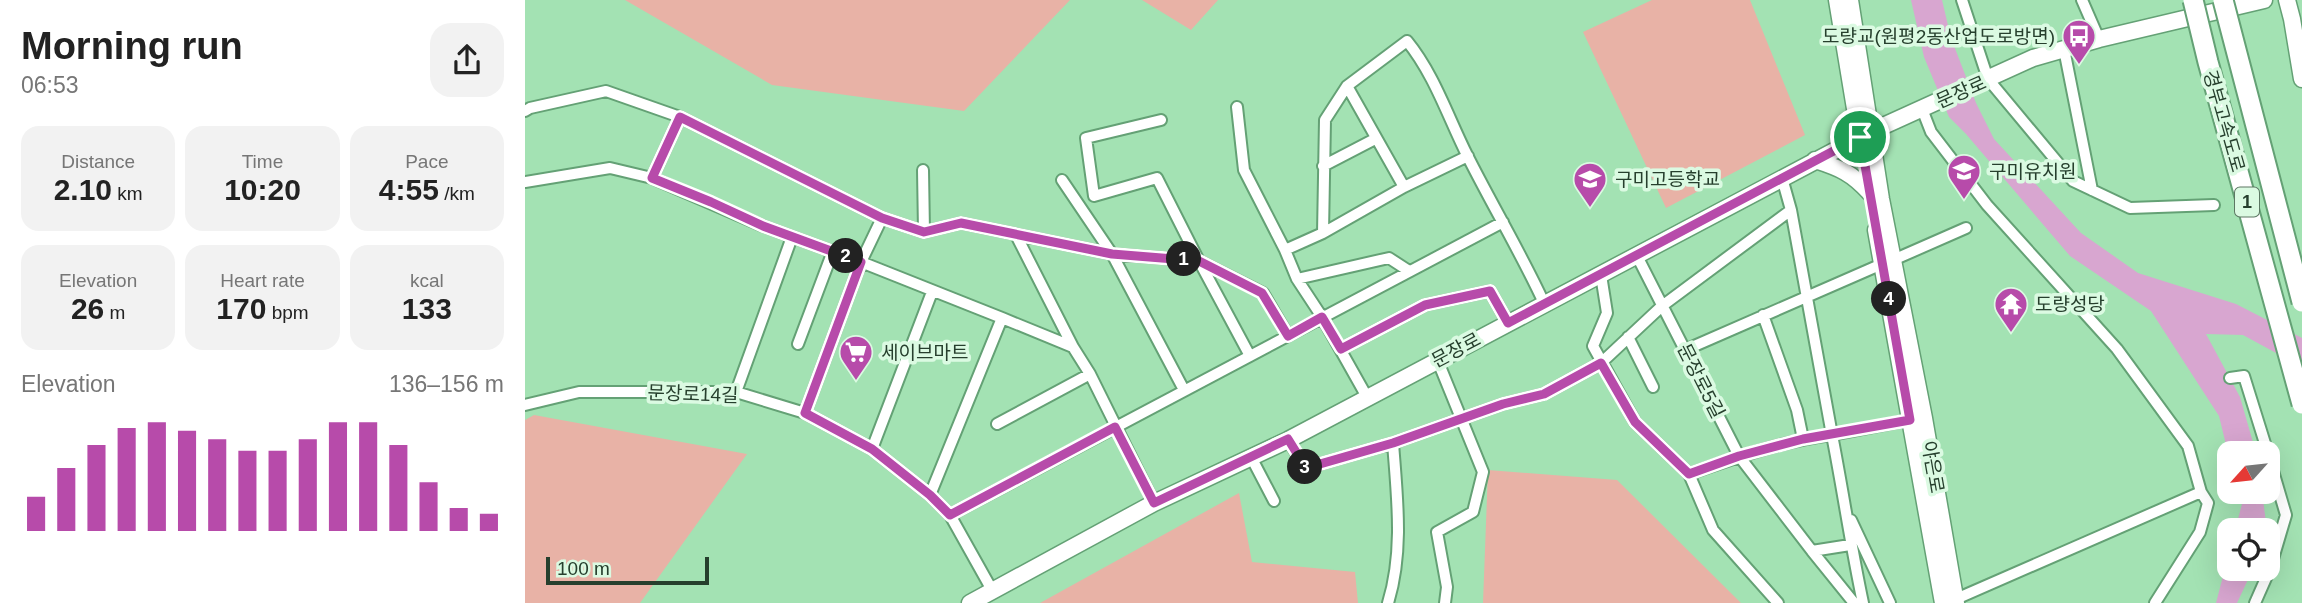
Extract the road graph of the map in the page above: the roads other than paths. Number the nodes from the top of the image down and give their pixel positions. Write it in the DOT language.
graph roads {
  1 [pos="1837,0"];
  2 [pos="1850,0"];
  3 [pos="1962,0"];
  4 [pos="2082,0"];
  5 [pos="2193,0"];
  6 [pos="2223,0"];
  7 [pos="2264,0"];
  8 [pos="2287,0"];
  9 [pos="2297,19"];
  10 [pos="2099,39"];
  11 [pos="2064,49"];
  12 [pos="1988,79"];
  13 [pos="2302,79"];
  14 [pos="1347,86"];
  15 [pos="1237,107"];
  16 [pos="527,109"];
  17 [pos="1922,109"];
  18 [pos="680,117"];
  19 [pos="1161,120"];
  20 [pos="1865,134"];
  21 [pos="1375,139"];
  22 [pos="1468,156"];
  23 [pos="1815,160"];
  24 [pos="1323,166"];
  25 [pos="923,170"];
  26 [pos="652,178"];
  27 [pos="1781,178"];
  28 [pos="1062,180"];
  29 [pos="525,182"];
  30 [pos="1404,187"];
  31 [pos="2092,190"];
  32 [pos="1870,193"];
  33 [pos="1094,196"];
  34 [pos="1076,199"];
  35 [pos="2214,205"];
  36 [pos="1791,210"];
  37 [pos="882,218"];
  38 [pos="1503,222"];
  39 [pos="1966,228"];
  40 [pos="924,232"];
  41 [pos="1323,233"];
  42 [pos="1016,235"];
  43 [pos="792,237"];
  44 [pos="1285,250"];
  45 [pos="833,251"];
  46 [pos="1112,254"];
  47 [pos="1637,256"];
  48 [pos="1199,261"];
  49 [pos="861,262"];
  50 [pos="1888,262"];
  51 [pos="1409,271"];
  52 [pos="1601,275"];
  53 [pos="1297,279"];
  54 [pos="932,292"];
  55 [pos="1807,295"];
  56 [pos="2302,302"];
  57 [pos="1544,303"];
  58 [pos="1662,306"];
  59 [pos="1763,315"];
  60 [pos="1322,317"];
  61 [pos="1002,318"];
  62 [pos="1508,323"];
  63 [pos="1288,336"];
  64 [pos="1628,337"];
  65 [pos="798,344"];
  66 [pos="1073,347"];
  67 [pos="1341,349"];
  68 [pos="1685,350"];
  69 [pos="1250,356"];
  70 [pos="1437,359"];
  71 [pos="1601,363"];
  72 [pos="1090,374"];
  73 [pos="2230,378"];
  74 [pos="1653,387"];
  75 [pos="1184,390"];
  76 [pos="736,392"];
  77 [pos="1367,397"];
  78 [pos="2302,404"];
  79 [pos="525,405"];
  80 [pos="805,413"];
  81 [pos="1462,418"];
  82 [pos="1910,420"];
  83 [pos="997,424"];
  84 [pos="1115,427"];
  85 [pos="1832,435"];
  86 [pos="1288,439"];
  87 [pos="1803,439"];
  88 [pos="2264,441"];
  89 [pos="1393,443"];
  90 [pos="872,449"];
  91 [pos="1739,456"];
  92 [pos="1251,457"];
  93 [pos="1689,474"];
  94 [pos="2201,492"];
  95 [pos="2280,494"];
  96 [pos="930,495"];
  97 [pos="1274,502"];
  98 [pos="1154,503"];
  99 [pos="1846,509"];
  100 [pos="950,515"];
  101 [pos="1850,545"];
  102 [pos="1812,551"];
  103 [pos="992,590"];
  104 [pos="1951,602"];
  105 [pos="970,603"];
  106 [pos="1388,603"];
  107 [pos="1445,603"];
  108 [pos="1778,603"];
  109 [pos="1854,603"];
  110 [pos="1863,603"];
  111 [pos="1890,603"];
  112 [pos="2155,603"];
  113 [pos="2255,603"];
  1 -- 20 [label="street, 야은로"];
  2 -- 20 [label="street, 야은로"];
  3 -- 12 [label="street"];
  4 -- 10 [label="street"];
  5 -- 78 [label="highway, 경부고속도로 / 1, bridge"];
  6 -- 56 [label="highway, 경부고속도로 / 1, bridge"];
  7 -- 10 [label="street, 문장로"];
  8 -- 9 [label="street"];
  9 -- 13 [label="street"];
  10 -- 11 [label="street, 문장로"];
  11 -- 12 [label="street, 문장로"];
  11 -- 31 [label="street"];
  12 -- 17 [label="street, 문장로"];
  12 -- 31 [label="street"];
  14 -- 21 [label="street"];
  14 -- 22 [label="street"];
  14 -- 24 [label="street"];
  15 -- 44 [label="street"];
  16 -- 18 [label="street"];
  17 -- 20 [label="street, 문장로"];
  17 -- 94 [label="street"];
  18 -- 26 [label="street"];
  18 -- 37 [label="street"];
  19 -- 33 [label="street"];
  20 -- 23 [label="street, 문장로"];
  20 -- 32 [label="street, 야은로"];
  20 -- 50 [label="street, 야은로"];
  21 -- 24 [label="street"];
  21 -- 30 [label="street"];
  22 -- 30 [label="street"];
  22 -- 38 [label="street"];
  23 -- 27 [label="street, 문장로"];
  23 -- 32 [label="street"];
  24 -- 41 [label="street"];
  25 -- 40 [label="street"];
  26 -- 29 [label="street"];
  26 -- 43 [label="street"];
  27 -- 36 [label="street"];
  27 -- 47 [label="street, 문장로"];
  28 -- 34 [label="street"];
  30 -- 41 [label="street"];
  31 -- 35 [label="street"];
  32 -- 50 [label="street, 야은로"];
  33 -- 34 [label="street"];
  33 -- 48 [label="street"];
  34 -- 46 [label="street"];
  36 -- 55 [label="street"];
  36 -- 58 [label="street"];
  37 -- 40 [label="street"];
  37 -- 49 [label="street"];
  38 -- 51 [label="street"];
  38 -- 57 [label="street"];
  39 -- 50 [label="street"];
  40 -- 42 [label="street"];
  41 -- 44 [label="street"];
  42 -- 46 [label="street"];
  42 -- 66 [label="street"];
  43 -- 45 [label="street"];
  43 -- 76 [label="street"];
  44 -- 53 [label="street"];
  45 -- 49 [label="street"];
  45 -- 65 [label="street"];
  46 -- 48 [label="street"];
  46 -- 75 [label="street"];
  47 -- 52 [label="street, 문장로"];
  47 -- 58 [label="street, 문장로5길"];
  48 -- 63 [label="street"];
  48 -- 69 [label="street"];
  49 -- 54 [label="street"];
  49 -- 80 [label="street"];
  50 -- 55 [label="street"];
  50 -- 82 [label="street, 야은로"];
  50 -- 104 [label="street, 야은로"];
  51 -- 53 [label="street"];
  51 -- 60 [label="street"];
  52 -- 57 [label="street, 문장로"];
  52 -- 71 [label="street"];
  53 -- 60 [label="street"];
  54 -- 61 [label="street"];
  54 -- 90 [label="street"];
  55 -- 59 [label="street"];
  55 -- 85 [label="street"];
  57 -- 62 [label="street, 문장로"];
  58 -- 64 [label="street"];
  58 -- 68 [label="street, 문장로5길"];
  59 -- 68 [label="street"];
  59 -- 87 [label="street"];
  60 -- 63 [label="street"];
  60 -- 67 [label="street"];
  61 -- 66 [label="street"];
  61 -- 96 [label="street"];
  62 -- 67 [label="street"];
  62 -- 70 [label="street, 문장로"];
  63 -- 69 [label="street"];
  64 -- 71 [label="street"];
  64 -- 74 [label="street"];
  66 -- 72 [label="street"];
  67 -- 77 [label="street"];
  68 -- 91 [label="street, 문장로5길"];
  69 -- 75 [label="street"];
  70 -- 77 [label="street, 문장로"];
  70 -- 81 [label="street"];
  71 -- 81 [label="street"];
  71 -- 93 [label="street"];
  72 -- 83 [label="street"];
  72 -- 84 [label="street"];
  73 -- 88 [label="street"];
  75 -- 84 [label="street"];
  76 -- 79 [label="street, 문장로14길"];
  76 -- 80 [label="street, 문장로14길"];
  77 -- 86 [label="street, 문장로"];
  80 -- 90 [label="street, 문장로14길"];
  81 -- 89 [label="street"];
  81 -- 107 [label="street"];
  82 -- 85 [label="street"];
  82 -- 104 [label="street, 야은로"];
  84 -- 98 [label="street"];
  84 -- 100 [label="street"];
  85 -- 87 [label="street"];
  85 -- 99 [label="street"];
  86 -- 89 [label="street"];
  86 -- 92 [label="street, 문장로"];
  87 -- 91 [label="street"];
  89 -- 106 [label="street"];
  90 -- 96 [label="street, 문장로14길"];
  91 -- 93 [label="street"];
  91 -- 102 [label="street, 문장로5길"];
  92 -- 97 [label="street"];
  92 -- 98 [label="street, 문장로"];
  93 -- 108 [label="street"];
  94 -- 104 [label="street"];
  94 -- 112 [label="street"];
  95 -- 113 [label="street"];
  96 -- 100 [label="street, 문장로14길"];
  98 -- 103 [label="street, 문장로"];
  99 -- 101 [label="street"];
  99 -- 111 [label="street"];
  100 -- 103 [label="street, 문장로14길"];
  101 -- 102 [label="street"];
  101 -- 110 [label="street"];
  102 -- 109 [label="street, 문장로5길"];
  103 -- 105 [label="street, 문장로"];
}
